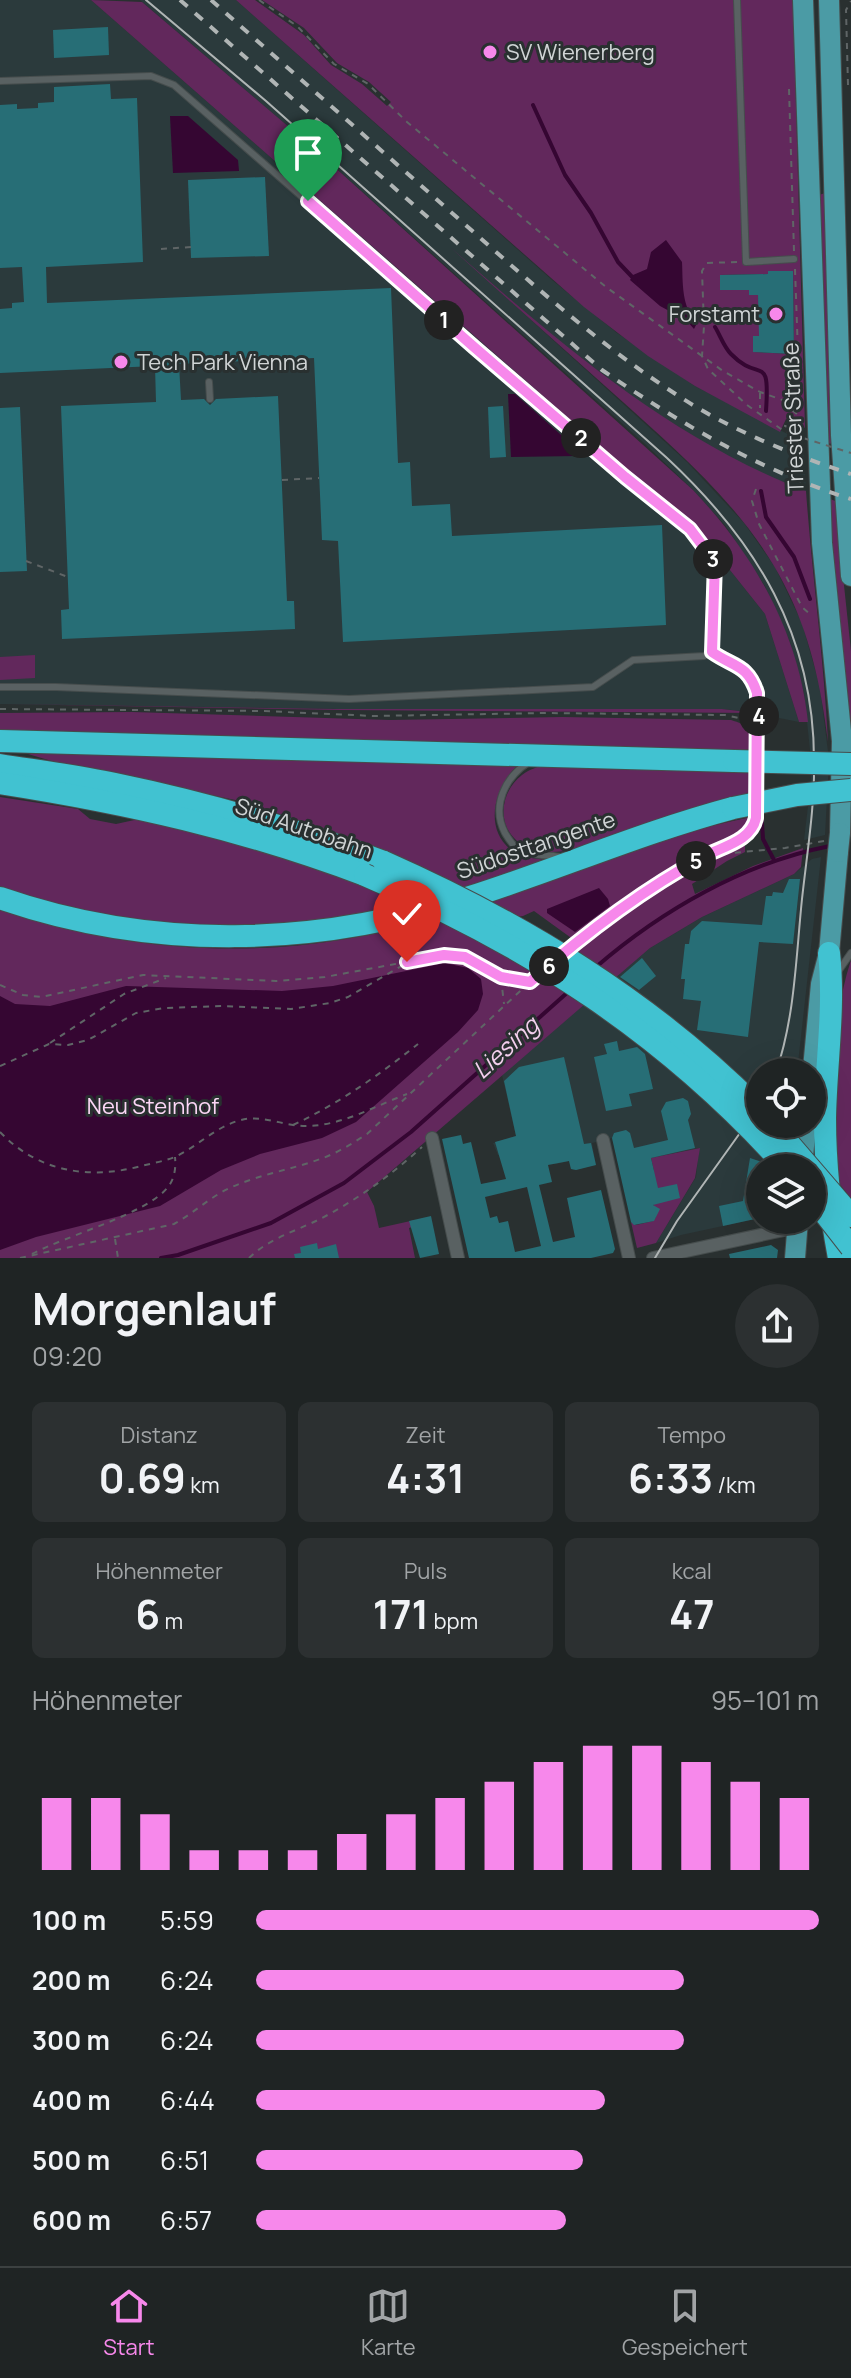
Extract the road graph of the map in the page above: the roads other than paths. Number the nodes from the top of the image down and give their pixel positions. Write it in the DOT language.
graph roads {
  1 [pos="737,0"];
  2 [pos="803,0"];
  3 [pos="831,1"];
  4 [pos="0,81"];
  5 [pos="794,259"];
  6 [pos="209,382"];
  7 [pos="210,399"];
  8 [pos="851,576"];
  9 [pos="712,652"];
  10 [pos="0,687"];
  11 [pos="758,731"];
  12 [pos="0,741"];
  13 [pos="539,756"];
  14 [pos="851,764"];
  15 [pos="0,765"];
  16 [pos="0,783"];
  17 [pos="851,790"];
  18 [pos="578,859"];
  19 [pos="0,898"];
  20 [pos="840,953"];
  21 [pos="814,1058"];
  22 [pos="746,1098"];
  23 [pos="432,1138"];
  24 [pos="784,1138"];
  25 [pos="603,1140"];
  26 [pos="774,1154"];
  27 [pos="826,1215"];
  28 [pos="851,1216"];
  29 [pos="762,1234"];
  30 [pos="797,1234"];
  31 [pos="851,1247"];
  32 [pos="704,1252"];
  33 [pos="458,1258"];
  34 [pos="629,1258"];
  35 [pos="653,1258"];
  36 [pos="795,1258"];
  37 [pos="839,1258"];
  1 -- 5 [label="lane"];
  2 -- 20 [label="main road, Triester Straße"];
  3 -- 8 [label="main road"];
  4 -- 9 [label="lane"];
  6 -- 7 [label="lane"];
  9 -- 10 [label="lane"];
  9 -- 11 [label="lane"];
  12 -- 13 [label="highway"];
  13 -- 14 [label="highway, bridge"];
  13 -- 18 [label="lane"];
  15 -- 22 [label="highway, Süd Autobahn, bridge"];
  16 -- 26 [label="highway, Süd Autobahn, bridge"];
  17 -- 18 [label="highway, Südosttangente, bridge"];
  18 -- 19 [label="highway, Südosttangente"];
  20 -- 21 [label="main road, Triester Straße"];
  20 -- 37 [label="highway"];
  23 -- 33 [label="street"];
  24 -- 28 [label="highway, bridge"];
  25 -- 34 [label="street"];
  27 -- 31 [label="highway, bridge"];
  29 -- 32 [label="street"];
  30 -- 36 [label="main road"];
  32 -- 35 [label="street"];
}
